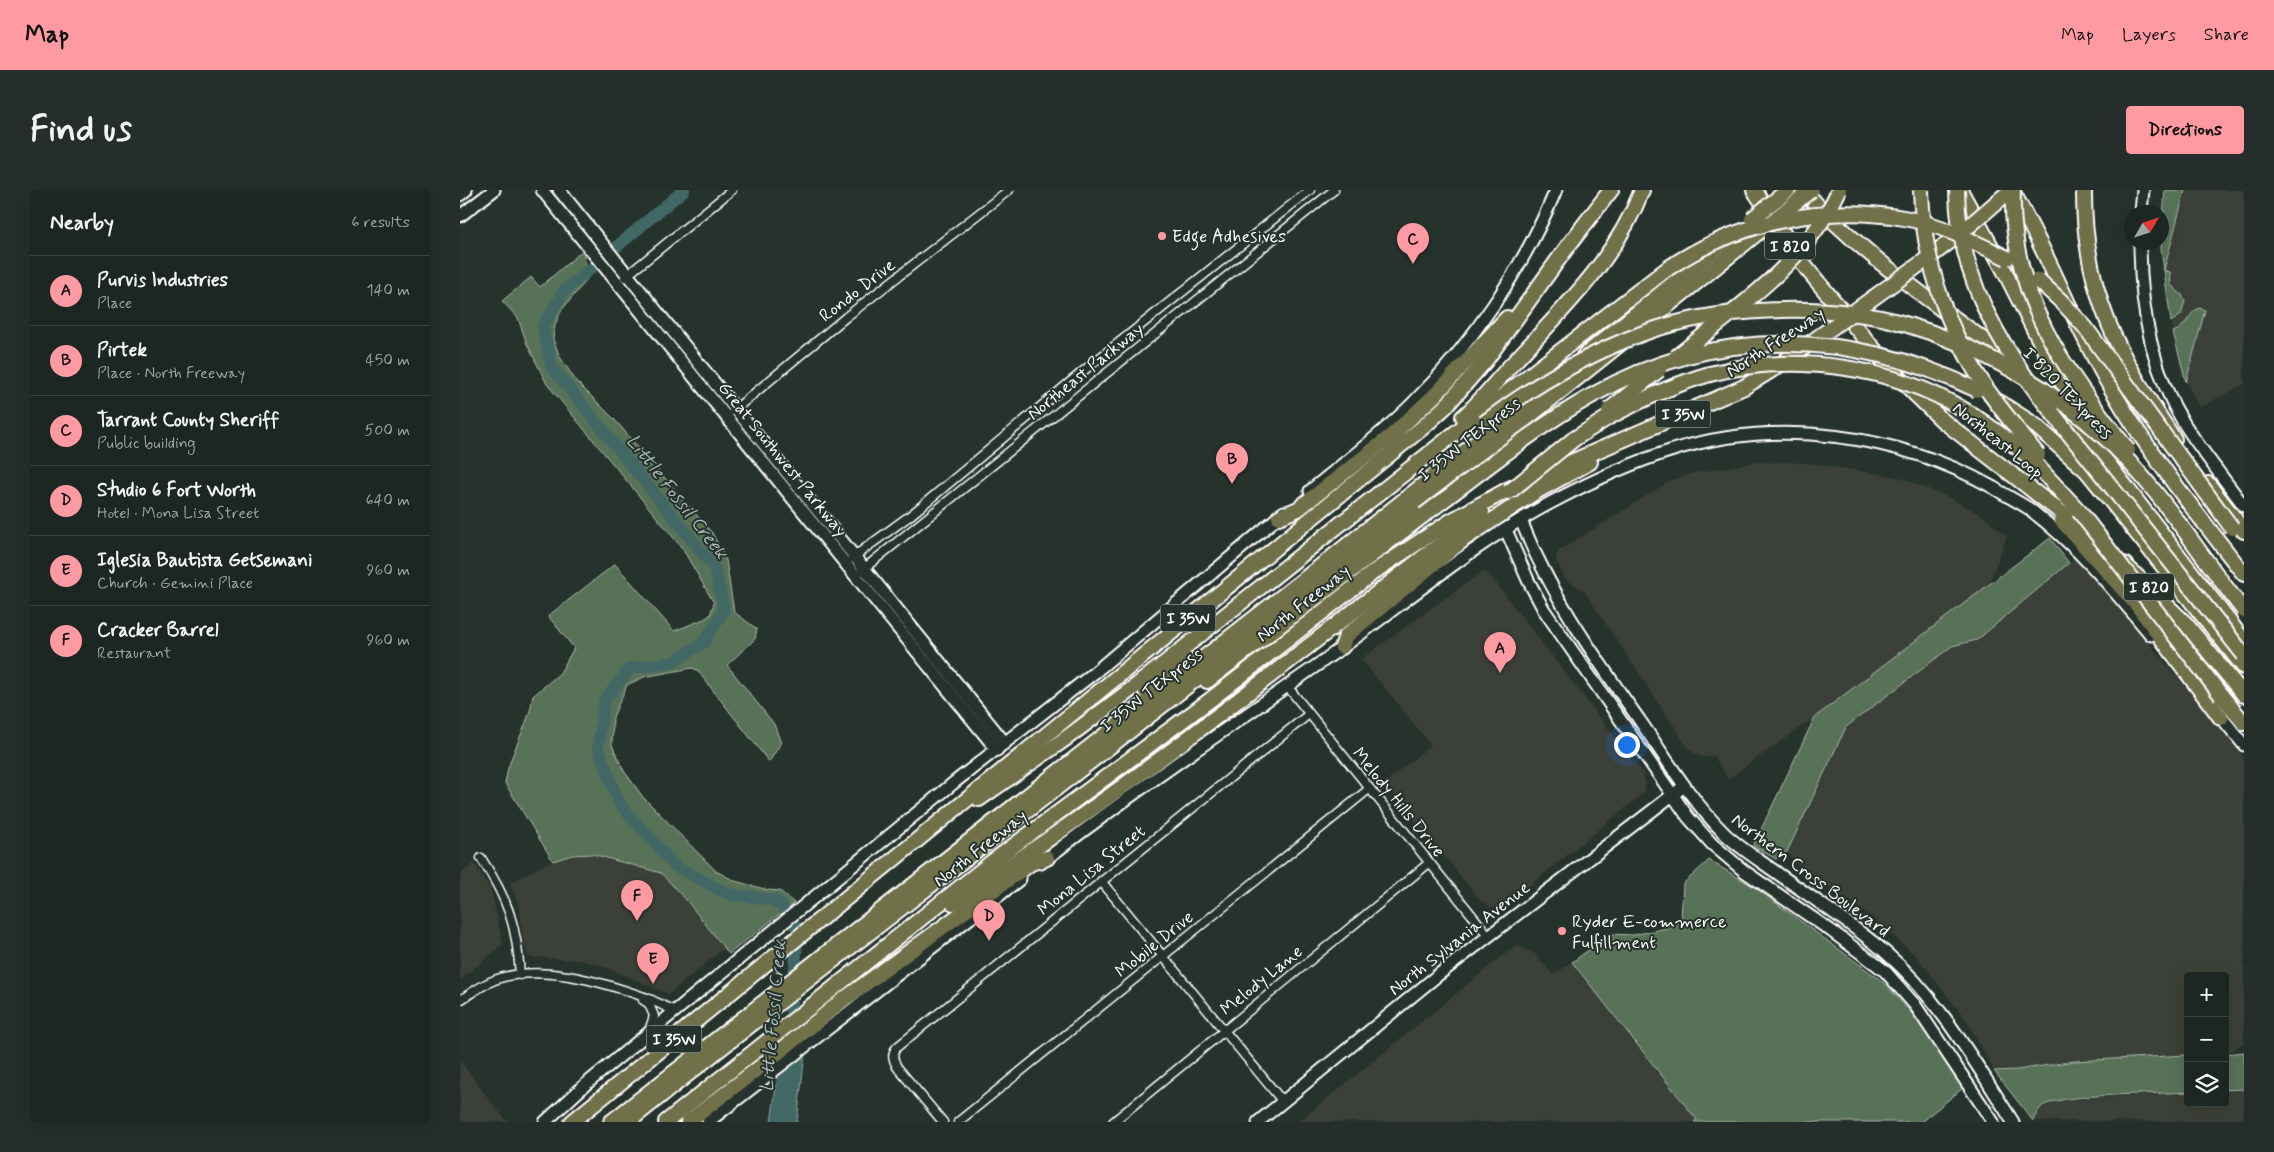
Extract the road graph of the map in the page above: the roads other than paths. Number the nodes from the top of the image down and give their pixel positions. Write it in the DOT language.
graph roads {
  1 [pos="466,190"];
  2 [pos="494,190"];
  3 [pos="542,190"];
  4 [pos="559,190"];
  5 [pos="732,190"];
  6 [pos="1009,190"];
  7 [pos="1310,190"];
  8 [pos="1334,190"];
  9 [pos="1556,190"];
  10 [pos="1612,190"];
  11 [pos="1642,190"];
  12 [pos="1754,190"];
  13 [pos="1788,190"];
  14 [pos="1803,190"];
  15 [pos="1811,190"];
  16 [pos="1839,190"];
  17 [pos="1921,190"];
  18 [pos="1959,190"];
  19 [pos="2012,190"];
  20 [pos="2084,190"];
  21 [pos="2143,190"];
  22 [pos="460,195"];
  23 [pos="2142,205"];
  24 [pos="460,216"];
  25 [pos="1756,225"];
  26 [pos="1252,236"];
  27 [pos="1262,246"];
  28 [pos="2140,250"];
  29 [pos="625,272"];
  30 [pos="616,281"];
  31 [pos="1529,300"];
  32 [pos="1146,321"];
  33 [pos="1155,333"];
  34 [pos="735,408"];
  35 [pos="725,417"];
  36 [pos="1574,439"];
  37 [pos="1621,440"];
  38 [pos="2149,447"];
  39 [pos="956,477"];
  40 [pos="966,488"];
  41 [pos="2038,495"];
  42 [pos="2244,506"];
  43 [pos="2080,511"];
  44 [pos="1279,517"];
  45 [pos="1520,520"];
  46 [pos="1337,526"];
  47 [pos="1506,530"];
  48 [pos="2244,531"];
  49 [pos="2244,539"];
  50 [pos="2244,558"];
  51 [pos="850,560"];
  52 [pos="860,572"];
  53 [pos="2244,574"];
  54 [pos="2244,601"];
  55 [pos="2244,611"];
  56 [pos="2244,626"];
  57 [pos="2244,642"];
  58 [pos="1342,647"];
  59 [pos="2244,655"];
  60 [pos="2244,667"];
  61 [pos="1605,670"];
  62 [pos="1591,678"];
  63 [pos="1287,686"];
  64 [pos="2244,695"];
  65 [pos="1309,714"];
  66 [pos="2221,718"];
  67 [pos="2244,723"];
  68 [pos="1136,725"];
  69 [pos="2244,745"];
  70 [pos="1001,746"];
  71 [pos="1685,786"];
  72 [pos="1369,789"];
  73 [pos="1672,795"];
  74 [pos="1014,804"];
  75 [pos="481,858"];
  76 [pos="1048,858"];
  77 [pos="1429,863"];
  78 [pos="1101,881"];
  79 [pos="823,915"];
  80 [pos="911,926"];
  81 [pos="1488,936"];
  82 [pos="1162,957"];
  83 [pos="520,975"];
  84 [pos="1926,994"];
  85 [pos="638,996"];
  86 [pos="460,1000"];
  87 [pos="1915,1005"];
  88 [pos="676,1011"];
  89 [pos="1224,1030"];
  90 [pos="645,1036"];
  91 [pos="1283,1102"];
  92 [pos="2012,1119"];
  93 [pos="545,1122"];
  94 [pos="572,1122"];
  95 [pos="611,1122"];
  96 [pos="628,1122"];
  97 [pos="666,1122"];
  98 [pos="688,1122"];
  99 [pos="708,1122"];
  100 [pos="943,1122"];
  101 [pos="958,1122"];
  102 [pos="1113,1122"];
  103 [pos="1258,1122"];
  104 [pos="1993,1122"];
  105 [pos="1999,1122"];
  1 -- 22 [label="main road"];
  2 -- 24 [label="main road"];
  3 -- 30 [label="main road, Great Southwest Parkway"];
  4 -- 29 [label="main road, Great Southwest Parkway"];
  5 -- 29 [label="street"];
  6 -- 34 [label="street, Rondo Drive"];
  7 -- 26 [label="street, Northeast Parkway"];
  8 -- 27 [label="street, Northeast Parkway"];
  9 -- 44 [label="main road"];
  10 -- 31 [label="highway, I 35W"];
  11 -- 46 [label="highway"];
  12 -- 41 [label="highway, Northeast Loop / I 820"];
  13 -- 25 [label="highway, I 35W TEXpress, bridge"];
  14 -- 57 [label="highway, I 820 TEXpress"];
  15 -- 25 [label="highway, I 35W TEXpress, bridge"];
  16 -- 36 [label="highway, bridge"];
  17 -- 43 [label="highway, bridge"];
  18 -- 56 [label="highway, I 820 TEXpress"];
  18 -- 59 [label="highway, bridge"];
  19 -- 37 [label="highway, North Freeway / I 35W, bridge"];
  19 -- 38 [label="highway"];
  19 -- 54 [label="highway, bridge"];
  20 -- 48 [label="highway"];
  21 -- 23 [label="main road"];
  25 -- 68 [label="highway, I 35W TEXpress"];
  25 -- 74 [label="highway, I 35W TEXpress"];
  26 -- 27 [label="street"];
  26 -- 32 [label="street, Northeast Parkway"];
  27 -- 33 [label="street, Northeast Parkway"];
  28 -- 42 [label="main road"];
  29 -- 30 [label="street"];
  29 -- 34 [label="main road, Great Southwest Parkway"];
  30 -- 35 [label="main road, Great Southwest Parkway"];
  31 -- 44 [label="highway"];
  31 -- 79 [label="highway, I 35W"];
  32 -- 33 [label="street"];
  32 -- 39 [label="street, Northeast Parkway"];
  33 -- 40 [label="street, Northeast Parkway"];
  34 -- 35 [label="street, Rondo Drive"];
  34 -- 51 [label="main road, Great Southwest Parkway"];
  35 -- 51 [label="main road, Great Southwest Parkway"];
  36 -- 43 [label="highway, bridge"];
  36 -- 80 [label="highway, bridge"];
  37 -- 58 [label="highway"];
  37 -- 80 [label="highway, North Freeway / I 35W"];
  38 -- 50 [label="highway"];
  38 -- 53 [label="highway"];
  39 -- 40 [label="street"];
  39 -- 51 [label="street, Northeast Parkway"];
  40 -- 52 [label="street, Northeast Parkway"];
  41 -- 64 [label="highway, Northeast Loop / I 820"];
  41 -- 66 [label="highway"];
  43 -- 67 [label="highway, bridge"];
  44 -- 70 [label="main road"];
  45 -- 47 [label="main road"];
  45 -- 61 [label="main road, Northern Cross Boulevard"];
  45 -- 66 [label="main road"];
  46 -- 49 [label="highway, bridge"];
  46 -- 79 [label="highway"];
  47 -- 58 [label="main road"];
  47 -- 62 [label="main road, Northern Cross Boulevard"];
  51 -- 52 [label="main road, Great Southwest Parkway"];
  52 -- 70 [label="main road, Great Southwest Parkway"];
  55 -- 74 [label="highway, bridge"];
  58 -- 63 [label="main road"];
  60 -- 68 [label="highway, bridge"];
  61 -- 62 [label="main road"];
  61 -- 71 [label="main road, Northern Cross Boulevard"];
  62 -- 73 [label="main road, Northern Cross Boulevard"];
  63 -- 65 [label="street, Melody Hills Drive"];
  63 -- 76 [label="main road"];
  65 -- 72 [label="street, Melody Hills Drive"];
  65 -- 78 [label="street, Mona Lisa Street"];
  66 -- 69 [label="main road"];
  68 -- 96 [label="highway, I 35W TEXpress"];
  70 -- 88 [label="main road"];
  71 -- 73 [label="main road, North Sylvania Avenue"];
  71 -- 84 [label="main road, Northern Cross Boulevard"];
  72 -- 77 [label="street, Melody Hills Drive"];
  72 -- 82 [label="street, Mobile Drive"];
  73 -- 81 [label="main road, North Sylvania Avenue"];
  73 -- 87 [label="main road, Northern Cross Boulevard"];
  74 -- 95 [label="highway, I 35W TEXpress"];
  75 -- 83 [label="street"];
  76 -- 98 [label="highway"];
  76 -- 99 [label="main road"];
  77 -- 81 [label="street, Melody Hills Drive"];
  77 -- 89 [label="street, Melody Lane"];
  78 -- 82 [label="street"];
  78 -- 100 [label="street, Mona Lisa Street"];
  79 -- 94 [label="highway, I 35W"];
  80 -- 97 [label="highway, North Freeway / I 35W"];
  81 -- 91 [label="main road, North Sylvania Avenue"];
  82 -- 89 [label="street"];
  82 -- 101 [label="street, Mobile Drive"];
  83 -- 85 [label="street"];
  83 -- 86 [label="street"];
  84 -- 87 [label="main road"];
  84 -- 92 [label="main road, Northern Cross Boulevard"];
  85 -- 88 [label="street"];
  85 -- 90 [label="street"];
  87 -- 104 [label="main road, Northern Cross Boulevard"];
  88 -- 90 [label="main road"];
  89 -- 91 [label="street"];
  89 -- 102 [label="street, Melody Lane"];
  90 -- 93 [label="main road"];
  91 -- 103 [label="main road, North Sylvania Avenue"];
  92 -- 105 [label="main road"];
}
